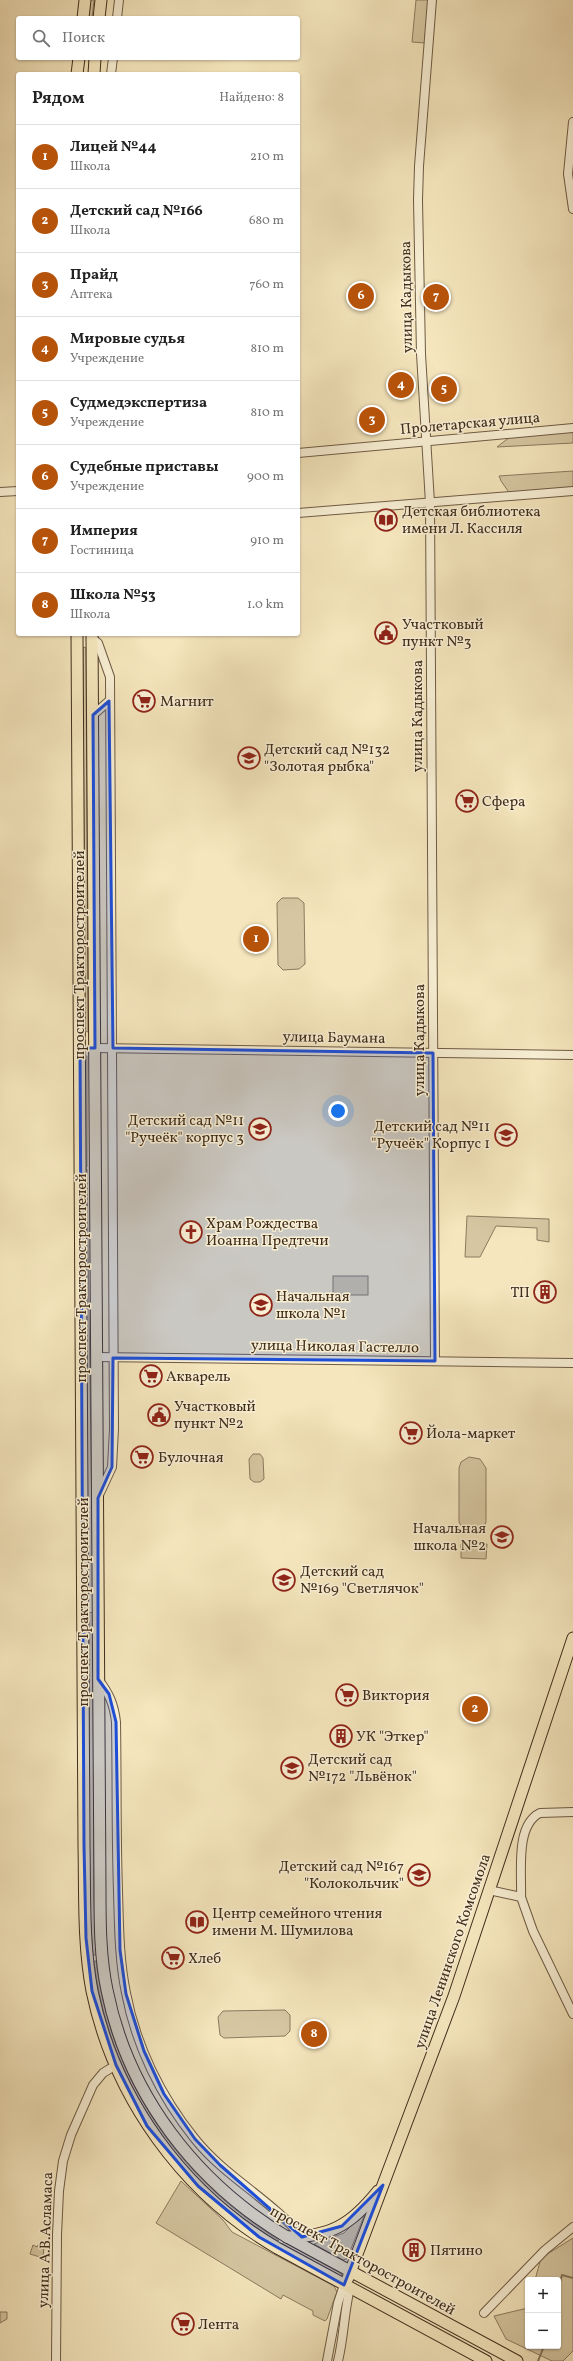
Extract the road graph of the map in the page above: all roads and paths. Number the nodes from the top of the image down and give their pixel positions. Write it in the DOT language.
graph roads {
  1 [pos="85,0"];
  2 [pos="101,0"];
  3 [pos="119,0"];
  4 [pos="432,0"];
  5 [pos="83,16"];
  6 [pos="100,16"];
  7 [pos="117,16"];
  8 [pos="79,60"];
  9 [pos="96,60"];
  10 [pos="113,60"];
  11 [pos="77,72"];
  12 [pos="94,72"];
  13 [pos="111,72"];
  14 [pos="573,122"];
  15 [pos="573,209"];
  16 [pos="573,428"];
  17 [pos="426,440"];
  18 [pos="300,452"];
  19 [pos="16,491"];
  20 [pos="573,491"];
  21 [pos="0,492"];
  22 [pos="430,504"];
  23 [pos="300,513"];
  24 [pos="77,636"];
  25 [pos="92,636"];
  26 [pos="110,701"];
  27 [pos="93,715"];
  28 [pos="80,1048"];
  29 [pos="95,1048"];
  30 [pos="112,1048"];
  31 [pos="433,1053"];
  32 [pos="573,1055"];
  33 [pos="96,1357"];
  34 [pos="113,1358"];
  35 [pos="435,1361"];
  36 [pos="573,1363"];
  37 [pos="98,1498"];
  38 [pos="82,1596"];
  39 [pos="98,1596"];
  40 [pos="573,1638"];
  41 [pos="571,1652"];
  42 [pos="98,1679"];
  43 [pos="573,1812"];
  44 [pos="490,1890"];
  45 [pos="521,1897"];
  46 [pos="573,2014"];
  47 [pos="116,2065"];
  48 [pos="383,2185"];
  49 [pos="573,2227"];
  50 [pos="287,2237"];
  51 [pos="302,2237"];
  52 [pos="313,2252"];
  53 [pos="351,2272"];
  54 [pos="347,2286"];
  55 [pos="484,2314"];
  56 [pos="484,2360"];
  57 [pos="56,2361"];
  58 [pos="327,2361"];
  59 [pos="338,2361"];
  60 [pos="517,2361"];
  1 -- 5 [label="main road"];
  2 -- 6 [label="main road"];
  3 -- 7 [label="street"];
  4 -- 17 [label="street, улица Кадыкова"];
  8 -- 11 [label="main road"];
  9 -- 12 [label="main road"];
  10 -- 13 [label="street"];
  14 -- 15 [label="street"];
  16 -- 17 [label="street, Пролетарская улица"];
  17 -- 18 [label="street, Пролетарская улица"];
  17 -- 22 [label="street, улица Кадыкова"];
  19 -- 21 [label="street"];
  20 -- 22 [label="street"];
  22 -- 23 [label="street"];
  22 -- 31 [label="street, улица Кадыкова"];
  24 -- 28 [label="main road, проспект Тракторостроителей"];
  25 -- 26 [label="street, проспект Тракторостроителей"];
  25 -- 27 [label="main road, проспект Тракторостроителей"];
  26 -- 27 [label="street"];
  26 -- 30 [label="street, проспект Тракторостроителей"];
  27 -- 29 [label="main road, проспект Тракторостроителей"];
  28 -- 29 [label="main road"];
  28 -- 38 [label="main road, проспект Тракторостроителей"];
  29 -- 30 [label="street, улица Баумана"];
  29 -- 33 [label="main road, проспект Тракторостроителей"];
  30 -- 31 [label="street, улица Баумана"];
  30 -- 34 [label="street, проспект Тракторостроителей"];
  31 -- 32 [label="street, улица Баумана"];
  31 -- 35 [label="street, улица Кадыкова"];
  33 -- 34 [label="street, улица Николая Гастелло"];
  33 -- 37 [label="main road, проспект Тракторостроителей"];
  34 -- 35 [label="street, улица Николая Гастелло"];
  34 -- 37 [label="street, проспект Тракторостроителей"];
  35 -- 36 [label="street, улица Николая Гастелло"];
  37 -- 39 [label="main road, проспект Тракторостроителей"];
  38 -- 39 [label="main road"];
  38 -- 47 [label="main road, проспект Тракторостроителей"];
  39 -- 42 [label="main road, проспект Тракторостроителей"];
  40 -- 41 [label="main road, улица Ленинского Комсомола"];
  41 -- 44 [label="main road, улица Ленинского Комсомола"];
  42 -- 50 [label="main road, проспект Тракторостроителей"];
  42 -- 51 [label="street"];
  43 -- 45 [label="street"];
  44 -- 45 [label="street"];
  44 -- 48 [label="main road, улица Ленинского Комсомола"];
  45 -- 46 [label="street"];
  47 -- 54 [label="main road, проспект Тракторостроителей"];
  47 -- 57 [label="street, улица А.В.Асламаса"];
  48 -- 51 [label="main road"];
  48 -- 53 [label="main road, улица Ленинского Комсомола"];
  49 -- 55 [label="street"];
  50 -- 51 [label="main road"];
  50 -- 52 [label="main road, проспект Тракторостроителей"];
  51 -- 52 [label="street"];
  52 -- 53 [label="main road, проспект Тракторостроителей"];
  53 -- 54 [label="main road, улица Ленинского Комсомола"];
  53 -- 60 [label="main road, проспект Тракторостроителей"];
  54 -- 56 [label="main road, проспект Тракторостроителей"];
  54 -- 58 [label="street"];
  54 -- 59 [label="street"];
}
